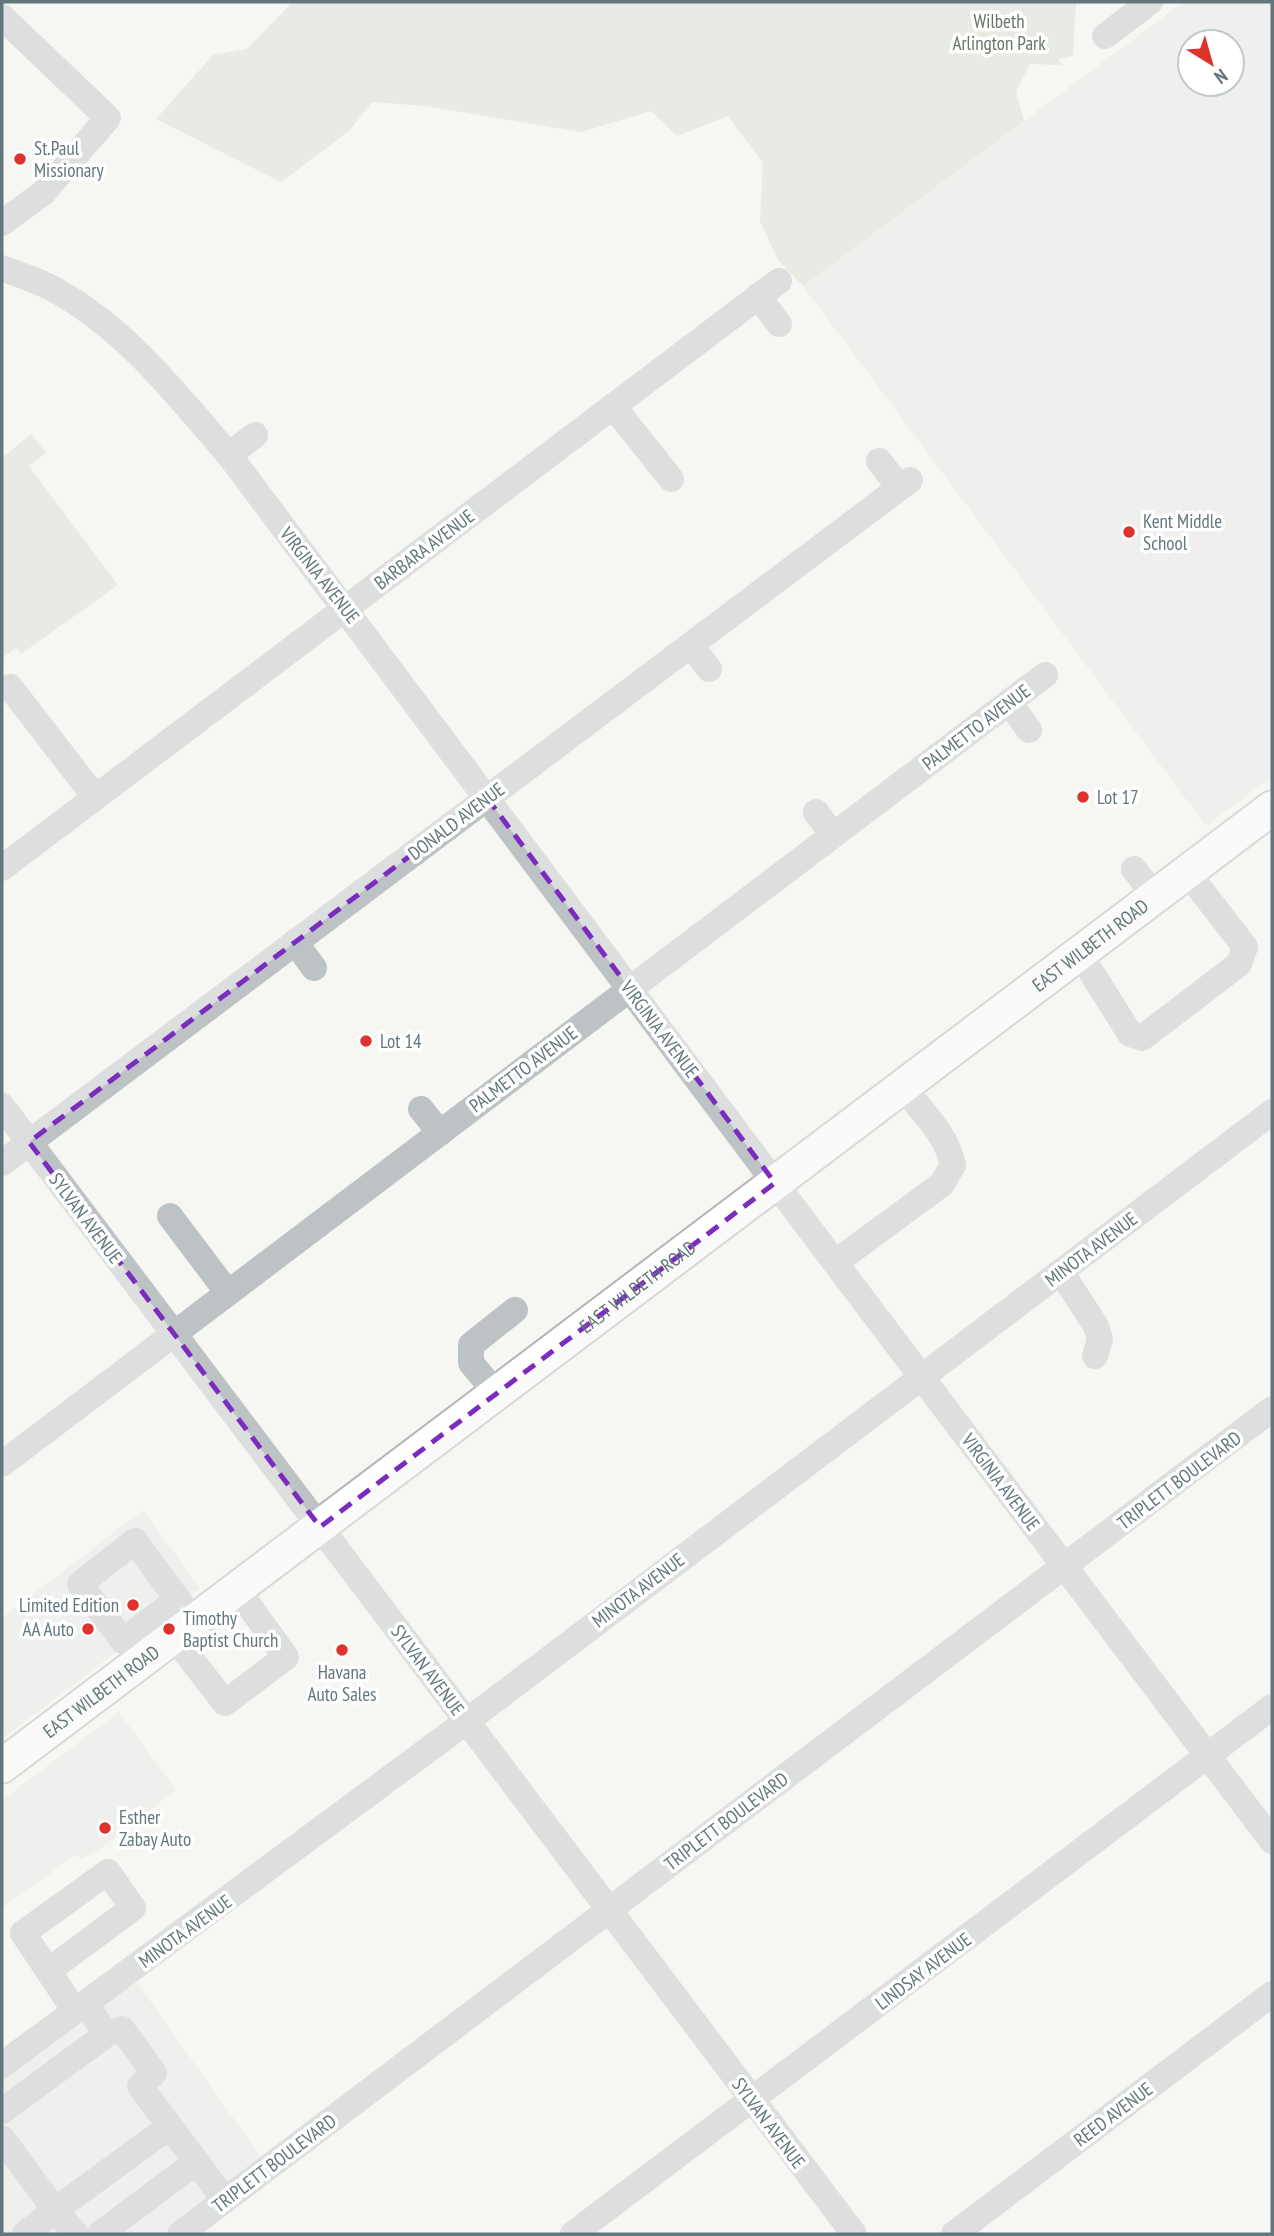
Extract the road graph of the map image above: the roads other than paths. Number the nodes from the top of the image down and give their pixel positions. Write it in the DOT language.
graph roads {
  1 [pos="1150,2"];
  2 [pos="2,17"];
  3 [pos="1105,36"];
  4 [pos="2,223"];
  5 [pos="2,268"];
  6 [pos="779,324"];
  7 [pos="613,406"];
  8 [pos="254,435"];
  9 [pos="229,455"];
  10 [pos="879,461"];
  11 [pos="671,479"];
  12 [pos="346,608"];
  13 [pos="691,645"];
  14 [pos="709,669"];
  15 [pos="1045,675"];
  16 [pos="10,687"];
  17 [pos="1009,702"];
  18 [pos="1029,730"];
  19 [pos="95,797"];
  20 [pos="487,798"];
  21 [pos="1272,807"];
  22 [pos="816,812"];
  23 [pos="833,835"];
  24 [pos="2,868"];
  25 [pos="1134,869"];
  26 [pos="1187,872"];
  27 [pos="1156,896"];
  28 [pos="295,942"];
  29 [pos="1080,954"];
  30 [pos="314,968"];
  31 [pos="630,990"];
  32 [pos="902,1087"];
  33 [pos="2,1106"];
  34 [pos="421,1109"];
  35 [pos="1272,1112"];
  36 [pos="439,1133"];
  37 [pos="29,1142"];
  38 [pos="2,1163"];
  39 [pos="775,1183"];
  40 [pos="170,1216"];
  41 [pos="836,1262"];
  42 [pos="1061,1272"];
  43 [pos="228,1293"];
  44 [pos="515,1310"];
  45 [pos="175,1333"];
  46 [pos="1095,1356"];
  47 [pos="923,1376"];
  48 [pos="496,1394"];
  49 [pos="1272,1409"];
  50 [pos="2,1464"];
  51 [pos="320,1527"];
  52 [pos="1066,1567"];
  53 [pos="237,1589"];
  54 [pos="182,1619"];
  55 [pos="1272,1707"];
  56 [pos="467,1721"];
  57 [pos="1208,1756"];
  58 [pos="2,1766"];
  59 [pos="1272,1841"];
  60 [pos="610,1910"];
  61 [pos="48,1971"];
  62 [pos="1272,1994"];
  63 [pos="80,2008"];
  64 [pos="107,2034"];
  65 [pos="2,2065"];
  66 [pos="752,2100"];
  67 [pos="2,2111"];
  68 [pos="169,2127"];
  69 [pos="2,2138"];
  70 [pos="196,2162"];
  71 [pos="225,2200"];
  72 [pos="54,2210"];
  73 [pos="26,2234"];
  74 [pos="76,2234"];
  75 [pos="100,2234"];
  76 [pos="180,2234"];
  77 [pos="573,2234"];
  78 [pos="854,2234"];
  79 [pos="954,2234"];
  1 -- 3 [label="street"];
  2 -- 4 [label="street"];
  5 -- 9 [label="street, VIRGINIA AVENUE"];
  6 -- 7 [label="street, BARBARA AVENUE"];
  7 -- 11 [label="street"];
  7 -- 12 [label="street, BARBARA AVENUE"];
  8 -- 9 [label="street"];
  9 -- 12 [label="street, VIRGINIA AVENUE"];
  10 -- 13 [label="street, DONALD AVENUE"];
  12 -- 19 [label="street, BARBARA AVENUE"];
  12 -- 20 [label="street, VIRGINIA AVENUE"];
  13 -- 14 [label="street"];
  13 -- 20 [label="street, DONALD AVENUE"];
  15 -- 17 [label="street, PALMETTO AVENUE"];
  16 -- 19 [label="street"];
  17 -- 18 [label="street"];
  17 -- 23 [label="street, PALMETTO AVENUE"];
  19 -- 24 [label="street, BARBARA AVENUE"];
  20 -- 28 [label="street, DONALD AVENUE"];
  20 -- 31 [label="street, VIRGINIA AVENUE"];
  21 -- 26 [label="main road, EAST WILBETH ROAD"];
  22 -- 23 [label="street"];
  23 -- 31 [label="street, PALMETTO AVENUE"];
  25 -- 27 [label="street"];
  26 -- 27 [label="main road, EAST WILBETH ROAD"];
  26 -- 29 [label="street"];
  27 -- 29 [label="main road, EAST WILBETH ROAD"];
  28 -- 30 [label="street"];
  28 -- 37 [label="street, DONALD AVENUE"];
  29 -- 32 [label="main road, EAST WILBETH ROAD"];
  31 -- 36 [label="street, PALMETTO AVENUE"];
  31 -- 39 [label="street, VIRGINIA AVENUE"];
  32 -- 39 [label="main road, EAST WILBETH ROAD"];
  32 -- 41 [label="street"];
  33 -- 37 [label="street, SYLVAN AVENUE"];
  34 -- 36 [label="street"];
  35 -- 42 [label="street, MINOTA AVENUE"];
  36 -- 43 [label="street, PALMETTO AVENUE"];
  37 -- 38 [label="street, DONALD AVENUE"];
  37 -- 45 [label="street, SYLVAN AVENUE"];
  39 -- 41 [label="street, VIRGINIA AVENUE"];
  39 -- 48 [label="main road, EAST WILBETH ROAD"];
  40 -- 43 [label="street"];
  41 -- 47 [label="street, VIRGINIA AVENUE"];
  42 -- 46 [label="street"];
  42 -- 47 [label="street, MINOTA AVENUE"];
  43 -- 45 [label="street, PALMETTO AVENUE"];
  44 -- 48 [label="street"];
  45 -- 50 [label="street, PALMETTO AVENUE"];
  45 -- 51 [label="street, SYLVAN AVENUE"];
  47 -- 52 [label="street, VIRGINIA AVENUE"];
  47 -- 56 [label="street, MINOTA AVENUE"];
  48 -- 51 [label="main road, EAST WILBETH ROAD"];
  49 -- 52 [label="street, TRIPLETT BOULEVARD"];
  51 -- 53 [label="main road, EAST WILBETH ROAD"];
  51 -- 56 [label="street, SYLVAN AVENUE"];
  52 -- 57 [label="street, VIRGINIA AVENUE"];
  52 -- 60 [label="street, TRIPLETT BOULEVARD"];
  53 -- 54 [label="main road, EAST WILBETH ROAD"];
  53 -- 54 [label="street"];
  54 -- 58 [label="main road, EAST WILBETH ROAD"];
  55 -- 57 [label="street, LINDSAY AVENUE"];
  56 -- 60 [label="street, SYLVAN AVENUE"];
  56 -- 63 [label="street, MINOTA AVENUE"];
  57 -- 59 [label="street, VIRGINIA AVENUE"];
  57 -- 66 [label="street, LINDSAY AVENUE"];
  60 -- 66 [label="street, SYLVAN AVENUE"];
  60 -- 71 [label="street, TRIPLETT BOULEVARD"];
  61 -- 63 [label="street"];
  62 -- 79 [label="street, REED AVENUE"];
  63 -- 64 [label="street"];
  63 -- 65 [label="street, MINOTA AVENUE"];
  64 -- 67 [label="street"];
  64 -- 68 [label="street"];
  66 -- 77 [label="street, LINDSAY AVENUE"];
  66 -- 78 [label="street, SYLVAN AVENUE"];
  68 -- 70 [label="street"];
  68 -- 72 [label="street"];
  69 -- 72 [label="street"];
  70 -- 71 [label="street"];
  70 -- 75 [label="street"];
  71 -- 76 [label="street, TRIPLETT BOULEVARD"];
  72 -- 73 [label="street"];
  72 -- 74 [label="street"];
}
